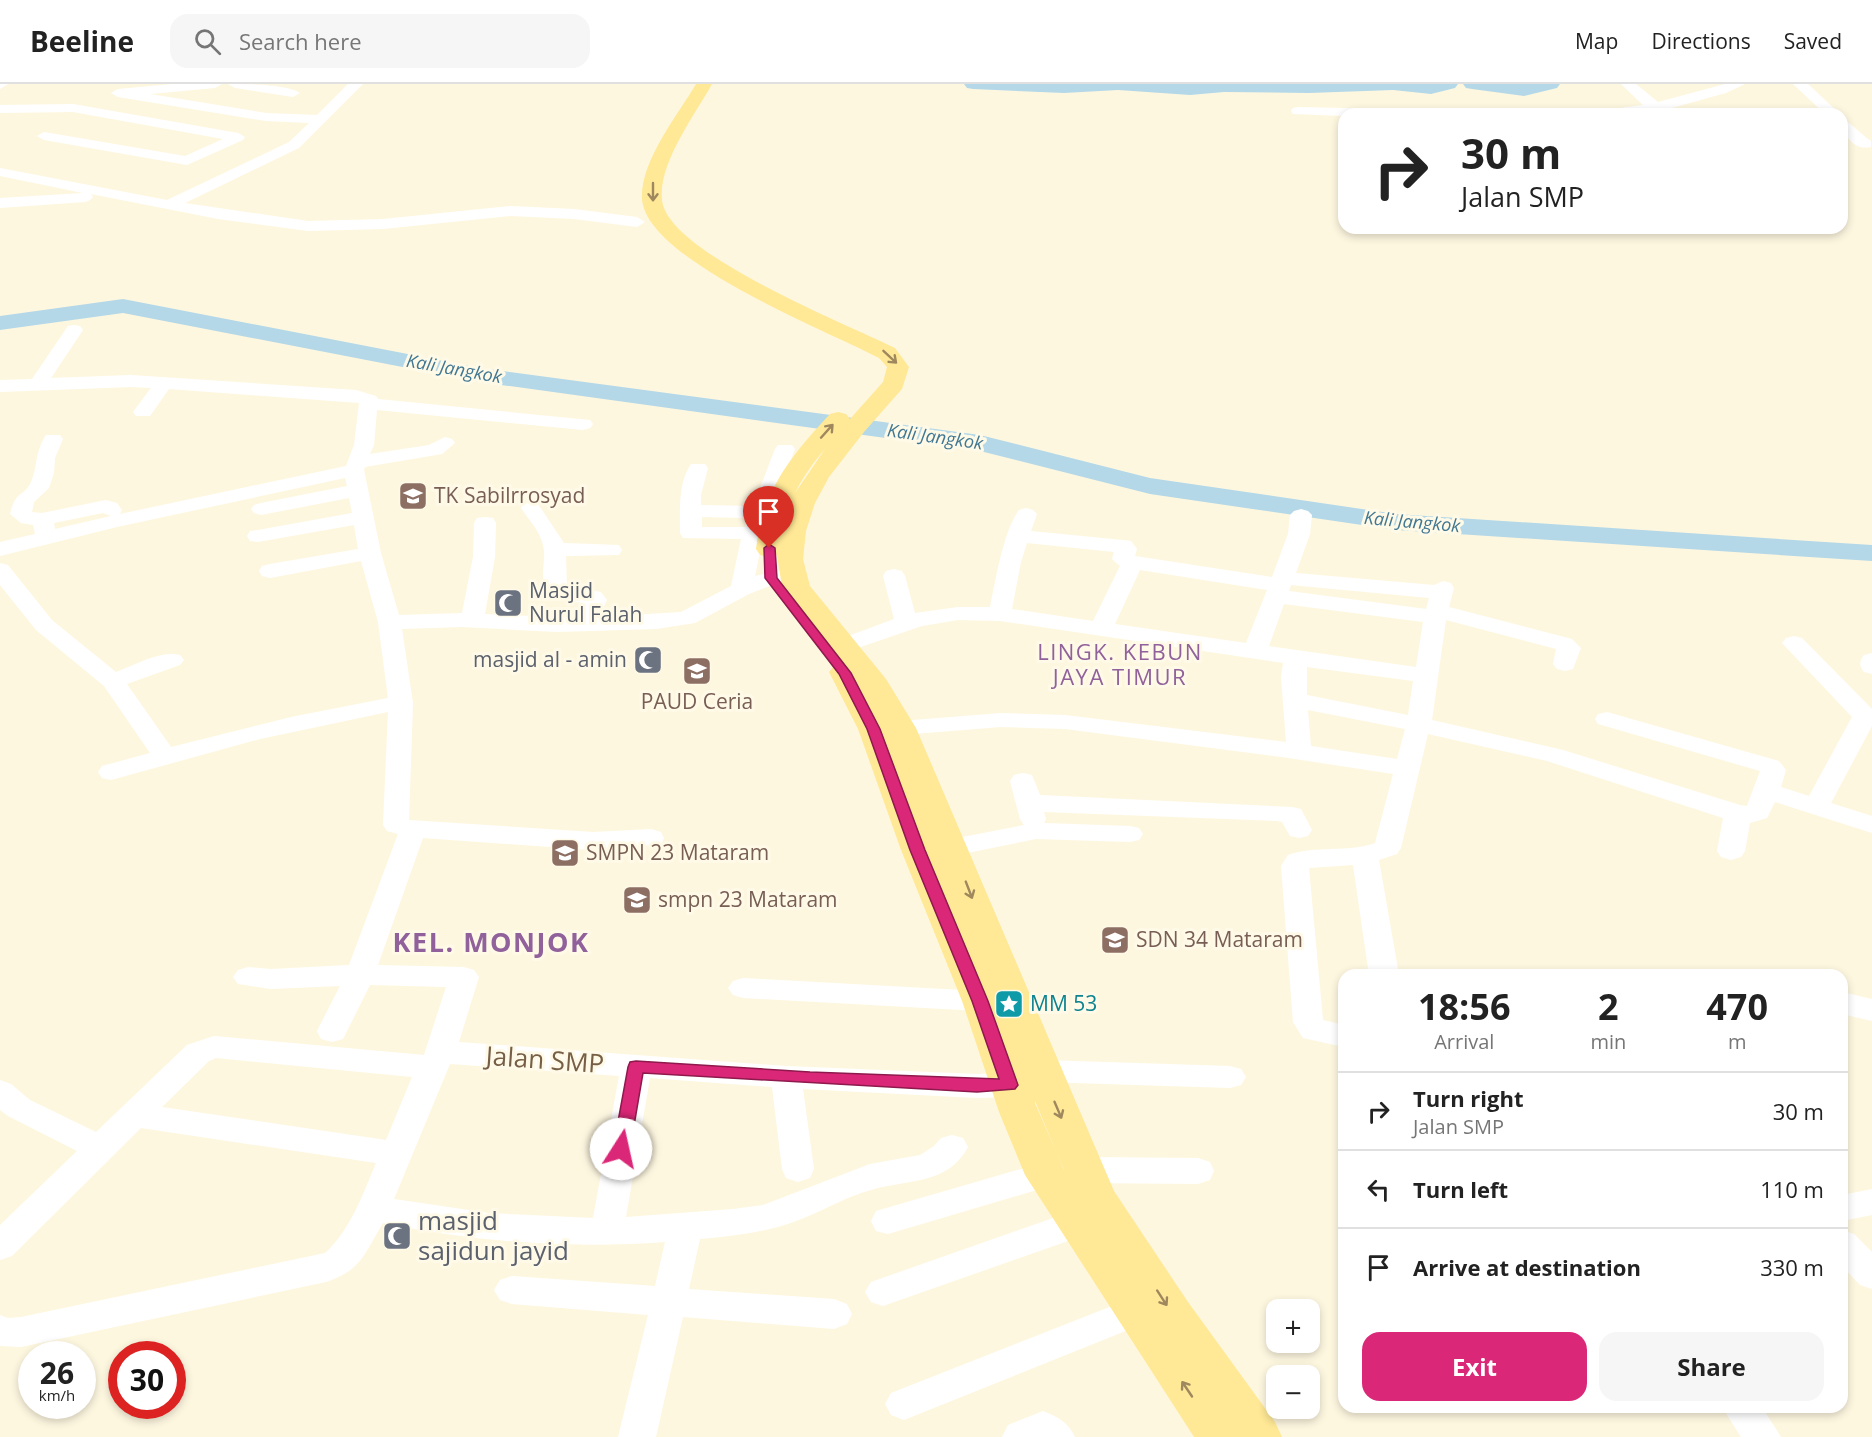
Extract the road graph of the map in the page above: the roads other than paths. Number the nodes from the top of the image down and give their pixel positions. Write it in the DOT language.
graph roads {
  1 [pos="215,84"];
  2 [pos="235,84"];
  3 [pos="356,84"];
  4 [pos="689,84"];
  5 [pos="704,84"];
  6 [pos="1628,84"];
  7 [pos="1738,84"];
  8 [pos="1800,84"];
  9 [pos="298,89"];
  10 [pos="73,108"];
  11 [pos="1657,108"];
  12 [pos="1826,108"];
  13 [pos="0,109"];
  14 [pos="1298,111"];
  15 [pos="1338,112"];
  16 [pos="266,117"];
  17 [pos="320,119"];
  18 [pos="1848,131"];
  19 [pos="44,136"];
  20 [pos="1866,144"];
  21 [pos="31,148"];
  22 [pos="0,172"];
  23 [pos="67,184"];
  24 [pos="121,195"];
  25 [pos="50,199"];
  26 [pos="0,203"];
  27 [pos="170,204"];
  28 [pos="634,205"];
  29 [pos="74,330"];
  30 [pos="164,383"];
  31 [pos="38,384"];
  32 [pos="0,386"];
  33 [pos="867,401"];
  34 [pos="370,404"];
  35 [pos="143,412"];
  36 [pos="583,424"];
  37 [pos="53,439"];
  38 [pos="445,443"];
  39 [pos="802,461"];
  40 [pos="698,468"];
  41 [pos="357,474"];
  42 [pos="531,508"];
  43 [pos="261,509"];
  44 [pos="692,511"];
  45 [pos="759,512"];
  46 [pos="1026,514"];
  47 [pos="1301,515"];
  48 [pos="363,517"];
  49 [pos="485,523"];
  50 [pos="45,528"];
  51 [pos="753,533"];
  52 [pos="258,536"];
  53 [pos="1018,536"];
  54 [pos="0,549"];
  55 [pos="555,549"];
  56 [pos="611,550"];
  57 [pos="370,553"];
  58 [pos="1133,562"];
  59 [pos="0,570"];
  60 [pos="270,570"];
  61 [pos="894,576"];
  62 [pos="768,581"];
  63 [pos="1279,586"];
  64 [pos="1439,603"];
  65 [pos="1000,614"];
  66 [pos="472,620"];
  67 [pos="906,621"];
  68 [pos="390,622"];
  69 [pos="584,624"];
  70 [pos="1101,628"];
  71 [pos="1794,643"];
  72 [pos="843,646"];
  73 [pos="1255,651"];
  74 [pos="1296,658"];
  75 [pos="172,660"];
  76 [pos="1872,660"];
  77 [pos="1565,664"];
  78 [pos="1872,667"];
  79 [pos="1426,676"];
  80 [pos="113,681"];
  81 [pos="1295,700"];
  82 [pos="401,703"];
  83 [pos="1868,716"];
  84 [pos="1607,719"];
  85 [pos="1418,724"];
  86 [pos="901,728"];
  87 [pos="1299,752"];
  88 [pos="165,757"];
  89 [pos="1407,768"];
  90 [pos="111,772"];
  91 [pos="1767,791"];
  92 [pos="918,806"];
  93 [pos="1816,806"];
  94 [pos="1737,813"];
  95 [pos="1872,825"];
  96 [pos="413,829"];
  97 [pos="1299,830"];
  98 [pos="1036,831"];
  99 [pos="1130,834"];
  100 [pos="651,838"];
  101 [pos="952,847"];
  102 [pos="1731,851"];
  103 [pos="1365,856"];
  104 [pos="1383,969"];
  105 [pos="360,975"];
  106 [pos="248,978"];
  107 [pos="743,988"];
  108 [pos="980,1001"];
  109 [pos="1848,1004"];
  110 [pos="1872,1010"];
  111 [pos="332,1031"];
  112 [pos="1338,1035"];
  113 [pos="437,1060"];
  114 [pos="636,1067"];
  115 [pos="1043,1071"];
  116 [pos="786,1077"];
  117 [pos="1230,1077"];
  118 [pos="1009,1085"];
  119 [pos="0,1092"];
  120 [pos="135,1115"];
  121 [pos="952,1147"];
  122 [pos="99,1148"];
  123 [pos="396,1154"];
  124 [pos="798,1168"];
  125 [pos="1084,1170"];
  126 [pos="1198,1171"];
  127 [pos="1045,1175"];
  128 [pos="1872,1202"];
  129 [pos="1848,1207"];
  130 [pos="374,1209"];
  131 [pos="888,1221"];
  132 [pos="1076,1224"];
  133 [pos="686,1226"];
  134 [pos="607,1232"];
  135 [pos="0,1246"];
  136 [pos="1848,1250"];
  137 [pos="1119,1260"];
  138 [pos="1872,1275"];
  139 [pos="512,1290"];
  140 [pos="883,1292"];
  141 [pos="670,1300"];
  142 [pos="1135,1312"];
  143 [pos="834,1314"];
  144 [pos="0,1330"];
  145 [pos="904,1404"];
  146 [pos="1746,1413"];
  147 [pos="637,1437"];
  148 [pos="1021,1437"];
  149 [pos="1056,1437"];
  150 [pos="1220,1437"];
  151 [pos="1259,1437"];
  152 [pos="1762,1437"];
  1 -- 16 [label="street"];
  2 -- 9 [label="street"];
  3 -- 17 [label="street"];
  4 -- 28 [label="main road"];
  5 -- 33 [label="main road, one-way"];
  6 -- 11 [label="street"];
  7 -- 11 [label="street"];
  8 -- 12 [label="street"];
  9 -- 16 [label="street"];
  10 -- 13 [label="street"];
  10 -- 19 [label="street"];
  10 -- 19 [label="street"];
  14 -- 15 [label="street"];
  16 -- 17 [label="street"];
  17 -- 27 [label="street"];
  18 -- 20 [label="street"];
  19 -- 21 [label="street"];
  22 -- 23 [label="street"];
  23 -- 24 [label="street"];
  23 -- 25 [label="street"];
  24 -- 25 [label="street"];
  24 -- 27 [label="street"];
  25 -- 26 [label="street"];
  27 -- 28 [label="street"];
  28 -- 33 [label="main road"];
  29 -- 31 [label="street"];
  30 -- 31 [label="street"];
  30 -- 34 [label="street"];
  30 -- 35 [label="street"];
  31 -- 32 [label="street"];
  33 -- 39 [label="main road"];
  34 -- 36 [label="street"];
  34 -- 41 [label="street"];
  37 -- 50 [label="street"];
  38 -- 41 [label="street"];
  39 -- 45 [label="street"];
  39 -- 62 [label="main road"];
  40 -- 44 [label="street"];
  41 -- 43 [label="street"];
  41 -- 48 [label="street"];
  41 -- 50 [label="street"];
  42 -- 55 [label="street"];
  44 -- 45 [label="street"];
  44 -- 51 [label="street"];
  45 -- 51 [label="street"];
  46 -- 53 [label="street"];
  47 -- 63 [label="street"];
  48 -- 52 [label="street"];
  48 -- 57 [label="street"];
  49 -- 66 [label="street"];
  50 -- 54 [label="street"];
  51 -- 62 [label="street"];
  53 -- 58 [label="street"];
  53 -- 65 [label="street"];
  55 -- 56 [label="street"];
  55 -- 69 [label="street"];
  57 -- 60 [label="street"];
  57 -- 68 [label="street"];
  58 -- 63 [label="street"];
  58 -- 70 [label="street"];
  59 -- 80 [label="street"];
  61 -- 67 [label="street"];
  62 -- 69 [label="street"];
  62 -- 72 [label="main road"];
  62 -- 92 [label="main road"];
  63 -- 64 [label="street"];
  63 -- 73 [label="street"];
  64 -- 77 [label="street"];
  64 -- 79 [label="street"];
  65 -- 67 [label="street"];
  65 -- 70 [label="street"];
  66 -- 68 [label="street"];
  66 -- 69 [label="street"];
  67 -- 72 [label="street"];
  68 -- 82 [label="street"];
  70 -- 73 [label="street"];
  71 -- 83 [label="street"];
  72 -- 86 [label="main road"];
  73 -- 74 [label="street"];
  74 -- 79 [label="street"];
  74 -- 81 [label="street"];
  75 -- 80 [label="street"];
  76 -- 78 [label="street"];
  79 -- 85 [label="street"];
  80 -- 88 [label="street"];
  81 -- 85 [label="street"];
  81 -- 87 [label="street"];
  82 -- 88 [label="street"];
  82 -- 96 [label="street"];
  83 -- 93 [label="street"];
  84 -- 91 [label="street"];
  85 -- 89 [label="street"];
  85 -- 94 [label="street"];
  86 -- 87 [label="street"];
  86 -- 92 [label="main road"];
  87 -- 89 [label="street"];
  88 -- 90 [label="street"];
  89 -- 103 [label="street"];
  91 -- 93 [label="street"];
  91 -- 94 [label="street"];
  92 -- 101 [label="main road"];
  92 -- 108 [label="main road"];
  93 -- 95 [label="street"];
  94 -- 102 [label="street"];
  96 -- 100 [label="street"];
  96 -- 105 [label="street"];
  97 -- 98 [label="street"];
  98 -- 99 [label="street"];
  98 -- 101 [label="street"];
  101 -- 115 [label="main road, one-way"];
  103 -- 104 [label="street"];
  103 -- 112 [label="street"];
  105 -- 106 [label="street"];
  105 -- 111 [label="street"];
  105 -- 113 [label="street"];
  107 -- 108 [label="street"];
  108 -- 118 [label="main road"];
  109 -- 110 [label="street"];
  113 -- 114 [label="street, Jalan SMP"];
  113 -- 120 [label="street, Jalan SMP"];
  113 -- 123 [label="street"];
  114 -- 116 [label="street, Jalan SMP"];
  114 -- 134 [label="street"];
  115 -- 117 [label="street"];
  115 -- 125 [label="main road, one-way"];
  116 -- 118 [label="street, Jalan SMP"];
  116 -- 124 [label="street"];
  118 -- 127 [label="main road"];
  119 -- 122 [label="street"];
  120 -- 122 [label="street, Jalan SMP"];
  120 -- 123 [label="street"];
  121 -- 133 [label="street"];
  122 -- 135 [label="street, Jalan SMP"];
  123 -- 130 [label="street"];
  125 -- 126 [label="street"];
  125 -- 137 [label="main road"];
  127 -- 131 [label="street"];
  127 -- 132 [label="main road"];
  128 -- 129 [label="street"];
  130 -- 134 [label="street"];
  130 -- 144 [label="street"];
  132 -- 137 [label="main road"];
  132 -- 140 [label="street"];
  133 -- 134 [label="street"];
  133 -- 141 [label="street"];
  136 -- 138 [label="street"];
  137 -- 142 [label="main road"];
  137 -- 151 [label="main road, one-way"];
  139 -- 141 [label="street"];
  141 -- 143 [label="street"];
  141 -- 147 [label="street"];
  142 -- 145 [label="street"];
  150 -- 142 [label="main road, one-way"];
  146 -- 152 [label="street"];
  148 -- 149 [label="street"];
}
